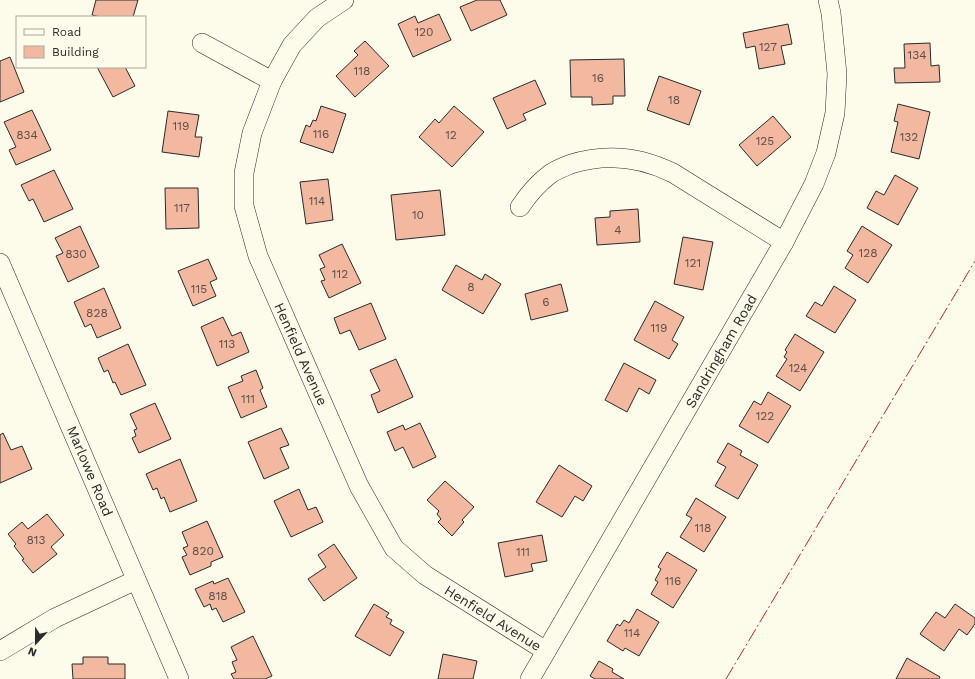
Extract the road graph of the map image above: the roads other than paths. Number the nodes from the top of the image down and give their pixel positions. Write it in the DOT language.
graph roads {
  1 [pos="344,0"];
  2 [pos="828,0"];
  3 [pos="202,43"];
  4 [pos="272,81"];
  5 [pos="520,207"];
  6 [pos="784,242"];
  7 [pos="0,262"];
  8 [pos="136,580"];
  9 [pos="0,651"];
  10 [pos="546,651"];
  11 [pos="179,679"];
  12 [pos="530,679"];
  1 -- 4 [label="street, Henfield Avenue"];
  2 -- 6 [label="street, Sandringham Road"];
  3 -- 4 [label="street"];
  4 -- 10 [label="street, Henfield Avenue"];
  5 -- 6 [label="street"];
  6 -- 10 [label="street, Sandringham Road"];
  7 -- 8 [label="street, Marlowe Road"];
  8 -- 9 [label="street"];
  8 -- 11 [label="street, Marlowe Road"];
  10 -- 12 [label="street, Sandringham Road"];
}
